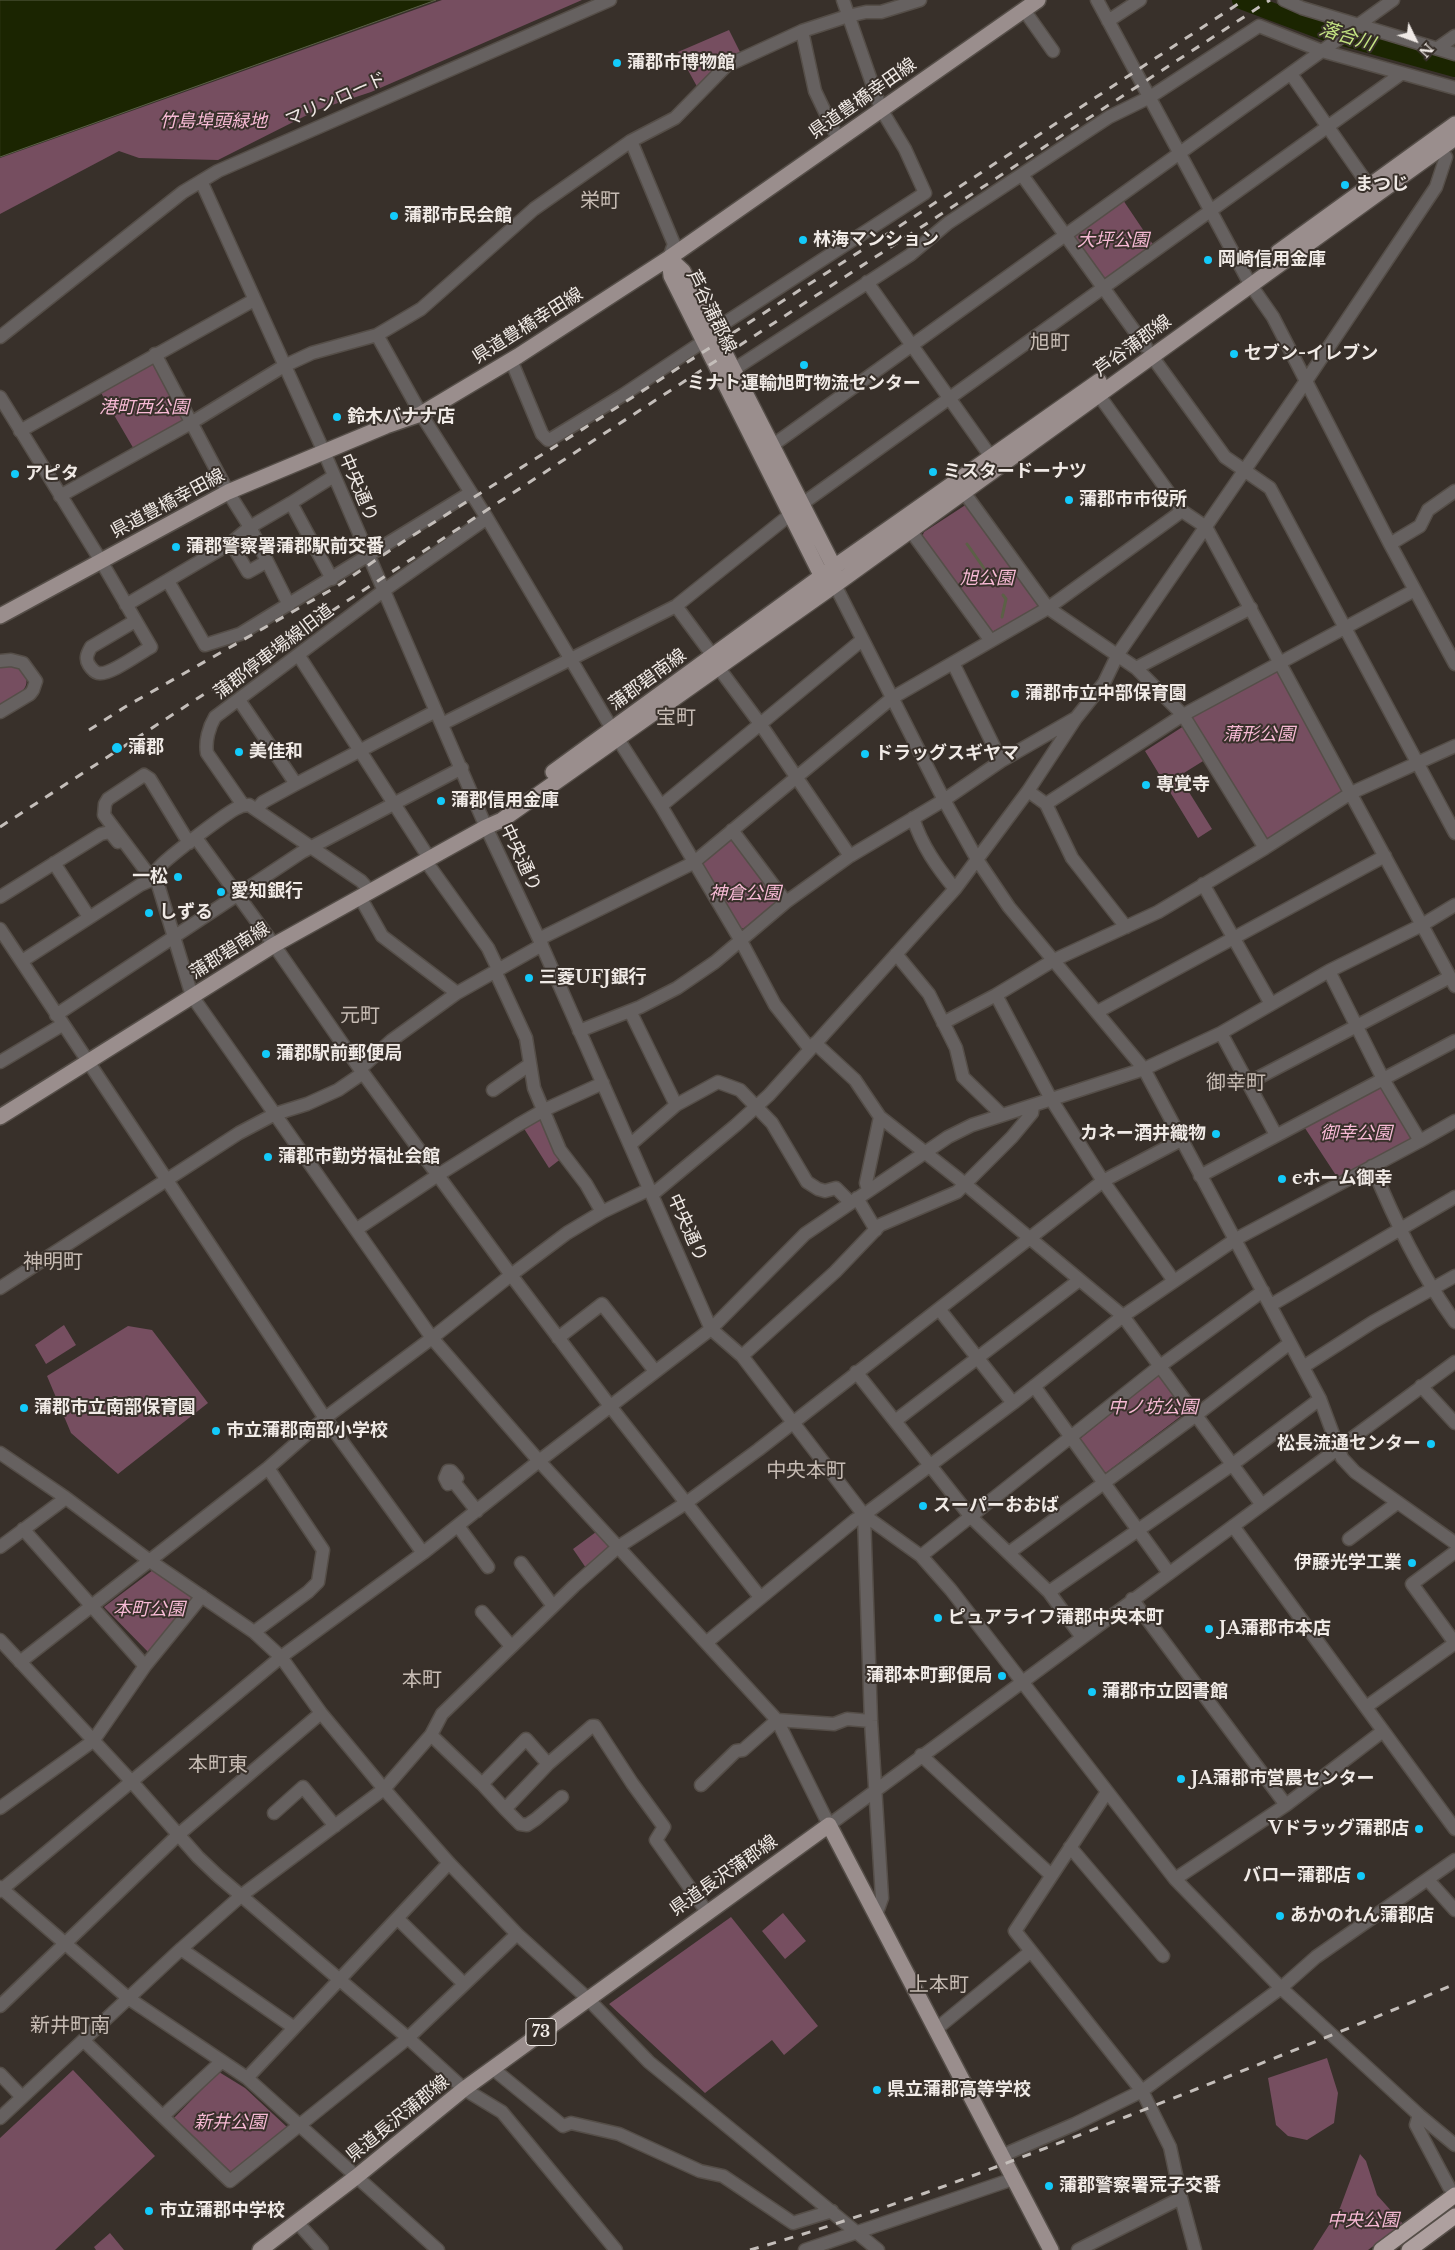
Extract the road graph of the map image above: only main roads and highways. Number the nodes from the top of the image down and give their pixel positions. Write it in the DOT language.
graph roads {
  1 [pos="1038,0"];
  2 [pos="1455,124"];
  3 [pos="1455,138"];
  4 [pos="1437,145"];
  5 [pos="669,258"];
  6 [pos="1248,279"];
  7 [pos="709,336"];
  8 [pos="1149,351"];
  9 [pos="796,509"];
  10 [pos="834,567"];
  11 [pos="822,576"];
  12 [pos="835,585"];
  13 [pos="0,616"];
  14 [pos="715,661"];
  15 [pos="0,1117"];
  16 [pos="1452,2190"];
  17 [pos="1455,2216"];
  18 [pos="260,2250"];
  19 [pos="1051,2250"];
  20 [pos="1381,2250"];
  21 [pos="1409,2250"];
  1 -- 5 [label="main road, 県道豊橋幸田線"];
  2 -- 4 [label="main road, 芦谷蒲郡線"];
  3 -- 4 [label="main road, 芦谷蒲郡線"];
  4 -- 6 [label="main road, 芦谷蒲郡線"];
  4 -- 6 [label="main road, 芦谷蒲郡線"];
  5 -- 7 [label="main road, 芦谷蒲郡線"];
  5 -- 13 [label="main road, 県道豊橋幸田線"];
  6 -- 8 [label="main road, 芦谷蒲郡線"];
  7 -- 9 [label="main road, 芦谷蒲郡線"];
  7 -- 9 [label="main road, 芦谷蒲郡線"];
  8 -- 10 [label="main road, 芦谷蒲郡線"];
  8 -- 12 [label="main road, 芦谷蒲郡線"];
  9 -- 10 [label="main road, 芦谷蒲郡線"];
  9 -- 11 [label="main road, 芦谷蒲郡線"];
  10 -- 11 [label="main road, 蒲郡碧南線"];
  10 -- 12 [label="main road, 芦谷蒲郡線"];
  11 -- 12 [label="main road, 芦谷蒲郡線"];
  11 -- 14 [label="main road, 蒲郡碧南線"];
  12 -- 14 [label="main road, 蒲郡碧南線"];
  14 -- 15 [label="main road, 蒲郡碧南線"];
  16 -- 20 [label="highway"];
  17 -- 21 [label="highway"];
  18 -- 19 [label="main road, 県道長沢蒲郡線 / 73"];
}
